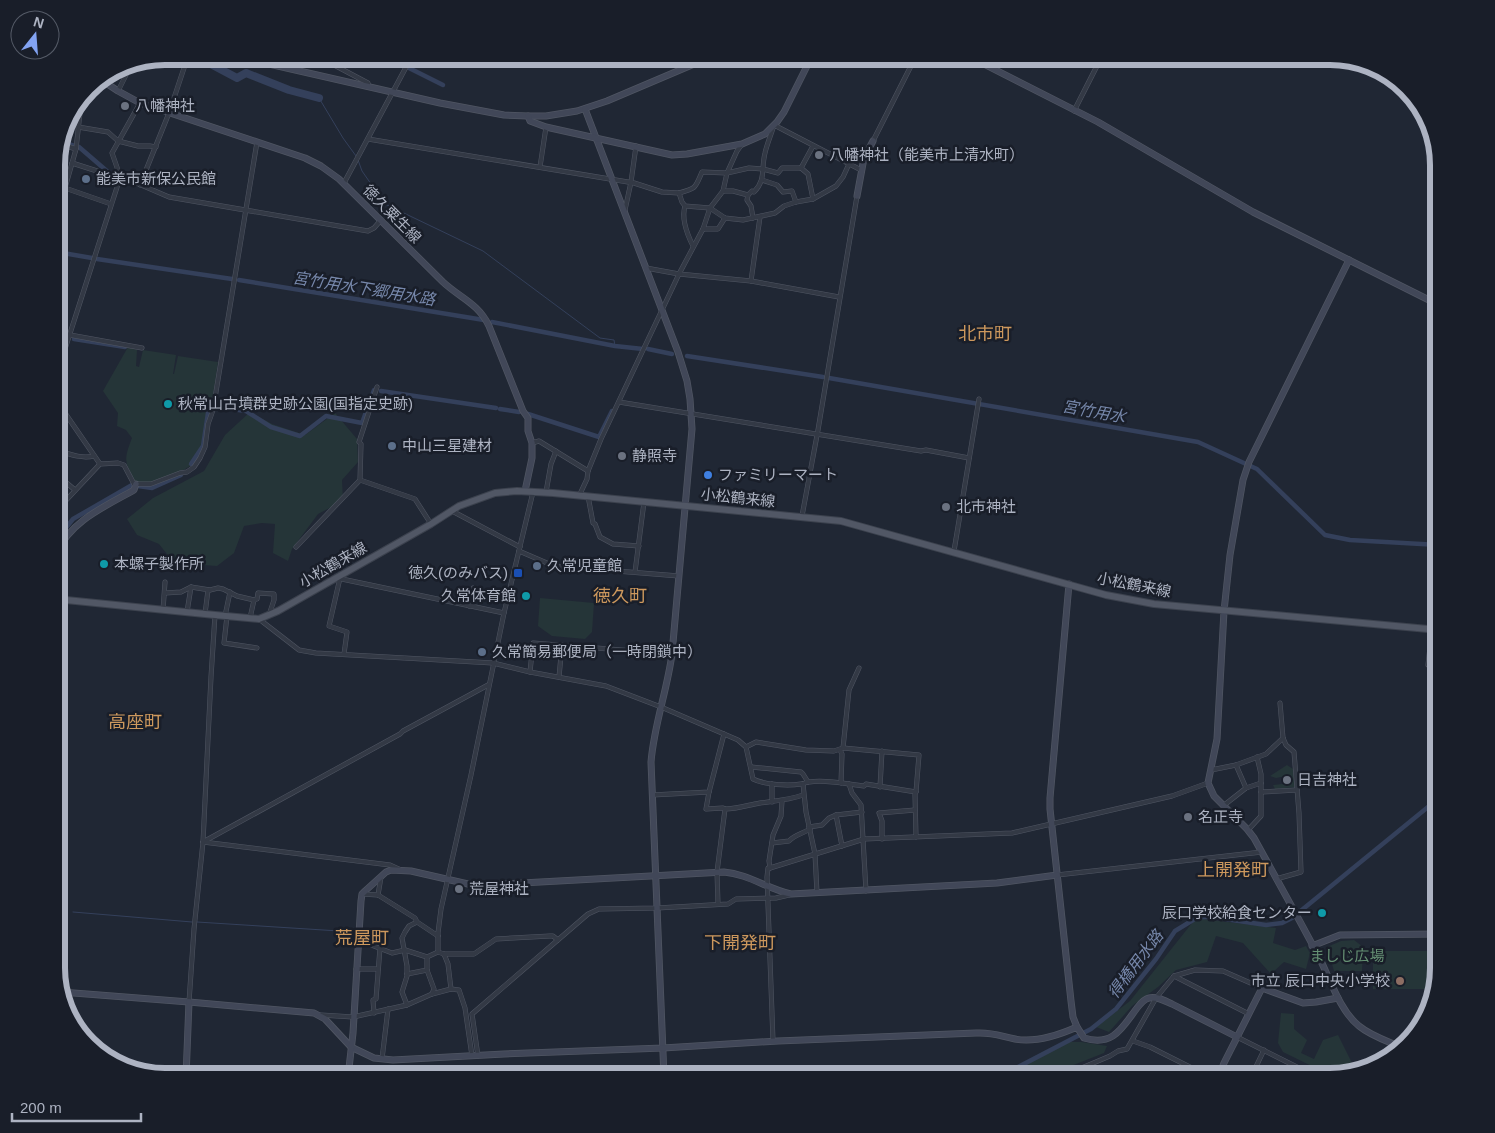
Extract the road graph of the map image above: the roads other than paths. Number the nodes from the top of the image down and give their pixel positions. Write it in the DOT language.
graph roads {
  1 [pos="185,65"];
  2 [pos="273,65"];
  3 [pos="334,65"];
  4 [pos="407,65"];
  5 [pos="692,65"];
  6 [pos="808,65"];
  7 [pos="911,65"];
  8 [pos="985,65"];
  9 [pos="1097,65"];
  10 [pos="127,73"];
  11 [pos="107,84"];
  12 [pos="368,87"];
  13 [pos="118,91"];
  14 [pos="392,92"];
  15 [pos="93,96"];
  16 [pos="90,99"];
  17 [pos="140,103"];
  18 [pos="585,109"];
  19 [pos="1074,111"];
  20 [pos="80,113"];
  21 [pos="170,113"];
  22 [pos="528,116"];
  23 [pos="774,125"];
  24 [pos="78,127"];
  25 [pos="546,127"];
  26 [pos="368,139"];
  27 [pos="597,139"];
  28 [pos="118,141"];
  29 [pos="873,141"];
  30 [pos="256,142"];
  31 [pos="742,144"];
  32 [pos="67,146"];
  33 [pos="636,146"];
  34 [pos="813,146"];
  35 [pos="156,147"];
  36 [pos="76,149"];
  37 [pos="72,163"];
  38 [pos="849,164"];
  39 [pos="540,167"];
  40 [pos="801,168"];
  41 [pos="763,169"];
  42 [pos="861,170"];
  43 [pos="727,172"];
  44 [pos="119,177"];
  45 [pos="611,179"];
  46 [pos="762,180"];
  47 [pos="631,182"];
  48 [pos="344,183"];
  49 [pos="140,185"];
  50 [pos="723,191"];
  51 [pos="680,193"];
  52 [pos="748,196"];
  53 [pos="857,196"];
  54 [pos="813,199"];
  55 [pos="796,202"];
  56 [pos="111,204"];
  57 [pos="685,206"];
  58 [pos="710,208"];
  59 [pos="246,210"];
  60 [pos="624,212"];
  61 [pos="760,217"];
  62 [pos="726,218"];
  63 [pos="753,218"];
  64 [pos="381,220"];
  65 [pos="703,229"];
  66 [pos="693,246"];
  67 [pos="1349,260"];
  68 [pos="646,268"];
  69 [pos="679,274"];
  70 [pos="751,281"];
  71 [pos="839,297"];
  72 [pos="1430,300"];
  73 [pos="663,311"];
  74 [pos="70,335"];
  75 [pos="142,348"];
  76 [pos="65,350"];
  77 [pos="377,387"];
  78 [pos="979,399"];
  79 [pos="619,402"];
  80 [pos="65,413"];
  81 [pos="691,414"];
  82 [pos="816,434"];
  83 [pos="532,443"];
  84 [pos="556,451"];
  85 [pos="65,453"];
  86 [pos="94,456"];
  87 [pos="969,458"];
  88 [pos="100,464"];
  89 [pos="588,471"];
  90 [pos="360,480"];
  91 [pos="65,482"];
  92 [pos="136,484"];
  93 [pos="75,490"];
  94 [pos="525,491"];
  95 [pos="533,492"];
  96 [pos="546,492"];
  97 [pos="580,496"];
  98 [pos="588,496"];
  99 [pos="65,501"];
  100 [pos="644,501"];
  101 [pos="686,505"];
  102 [pos="452,511"];
  103 [pos="802,516"];
  104 [pos="431,524"];
  105 [pos="65,537"];
  106 [pos="639,546"];
  107 [pos="296,547"];
  108 [pos="519,549"];
  109 [pos="954,551"];
  110 [pos="635,572"];
  111 [pos="679,576"];
  112 [pos="338,578"];
  113 [pos="165,582"];
  114 [pos="1069,584"];
  115 [pos="192,587"];
  116 [pos="473,588"];
  117 [pos="208,590"];
  118 [pos="230,592"];
  119 [pos="165,593"];
  120 [pos="65,600"];
  121 [pos="254,600"];
  122 [pos="469,606"];
  123 [pos="163,610"];
  124 [pos="1224,611"];
  125 [pos="187,612"];
  126 [pos="504,613"];
  127 [pos="205,614"];
  128 [pos="215,615"];
  129 [pos="269,615"];
  130 [pos="226,616"];
  131 [pos="250,618"];
  132 [pos="259,618"];
  133 [pos="1430,629"];
  134 [pos="562,645"];
  135 [pos="256,648"];
  136 [pos="344,654"];
  137 [pos="672,654"];
  138 [pos="493,663"];
  139 [pos="859,668"];
  140 [pos="530,672"];
  141 [pos="559,677"];
  142 [pos="489,685"];
  143 [pos="1280,703"];
  144 [pos="661,707"];
  145 [pos="724,734"];
  146 [pos="1283,738"];
  147 [pos="746,747"];
  148 [pos="842,749"];
  149 [pos="882,751"];
  150 [pos="1257,757"];
  151 [pos="1236,765"];
  152 [pos="751,767"];
  153 [pos="1211,770"];
  154 [pos="808,782"];
  155 [pos="840,783"];
  156 [pos="1208,783"];
  157 [pos="1261,783"];
  158 [pos="772,784"];
  159 [pos="803,784"];
  160 [pos="849,784"];
  161 [pos="880,786"];
  162 [pos="1246,788"];
  163 [pos="1297,790"];
  164 [pos="709,792"];
  165 [pos="916,792"];
  166 [pos="1261,792"];
  167 [pos="652,795"];
  168 [pos="804,795"];
  169 [pos="782,801"];
  170 [pos="772,802"];
  171 [pos="1223,806"];
  172 [pos="725,809"];
  173 [pos="914,810"];
  174 [pos="862,812"];
  175 [pos="836,815"];
  176 [pos="1051,825"];
  177 [pos="809,828"];
  178 [pos="1248,830"];
  179 [pos="916,837"];
  180 [pos="864,839"];
  181 [pos="882,839"];
  182 [pos="203,842"];
  183 [pos="772,843"];
  184 [pos="842,846"];
  185 [pos="1262,852"];
  186 [pos="815,854"];
  187 [pos="770,868"];
  188 [pos="402,870"];
  189 [pos="717,872"];
  190 [pos="381,876"];
  191 [pos="656,876"];
  192 [pos="1056,876"];
  193 [pos="448,879"];
  194 [pos="1276,879"];
  195 [pos="767,886"];
  196 [pos="866,891"];
  197 [pos="817,893"];
  198 [pos="362,894"];
  199 [pos="791,894"];
  200 [pos="378,895"];
  201 [pos="768,899"];
  202 [pos="718,904"];
  203 [pos="657,905"];
  204 [pos="417,922"];
  205 [pos="1430,934"];
  206 [pos="438,936"];
  207 [pos="358,940"];
  208 [pos="558,940"];
  209 [pos="1312,946"];
  210 [pos="380,948"];
  211 [pos="406,950"];
  212 [pos="438,952"];
  213 [pos="444,954"];
  214 [pos="427,957"];
  215 [pos="356,969"];
  216 [pos="378,969"];
  217 [pos="427,970"];
  218 [pos="407,974"];
  219 [pos="1174,976"];
  220 [pos="1262,988"];
  221 [pos="451,989"];
  222 [pos="68,993"];
  223 [pos="432,994"];
  224 [pos="1156,998"];
  225 [pos="1338,998"];
  226 [pos="190,1002"];
  227 [pos="407,1005"];
  228 [pos="388,1009"];
  229 [pos="374,1013"];
  230 [pos="1249,1014"];
  231 [pos="318,1015"];
  232 [pos="353,1018"];
  233 [pos="1078,1029"];
  234 [pos="1237,1037"];
  235 [pos="774,1041"];
  236 [pos="1133,1041"];
  237 [pos="1395,1044"];
  238 [pos="351,1047"];
  239 [pos="663,1048"];
  240 [pos="1264,1050"];
  241 [pos="475,1056"];
  242 [pos="382,1059"];
  243 [pos="186,1068"];
  244 [pos="349,1068"];
  245 [pos="664,1068"];
  246 [pos="1081,1068"];
  247 [pos="1192,1068"];
  248 [pos="1223,1068"];
  249 [pos="1255,1068"];
  250 [pos="1299,1068"];
  1 -- 21 [label="street"];
  2 -- 12 [label="street"];
  3 -- 12 [label="street"];
  4 -- 14 [label="street"];
  5 -- 18 [label="street"];
  6 -- 23 [label="street"];
  7 -- 29 [label="street"];
  8 -- 19 [label="street"];
  9 -- 19 [label="street"];
  10 -- 13 [label="street"];
  11 -- 13 [label="street, 徳久粟生線"];
  12 -- 14 [label="street"];
  13 -- 17 [label="street, 徳久粟生線"];
  14 -- 22 [label="street"];
  14 -- 26 [label="street"];
  15 -- 16 [label="street"];
  17 -- 21 [label="street, 徳久粟生線"];
  17 -- 28 [label="street"];
  18 -- 22 [label="street"];
  18 -- 27 [label="street"];
  19 -- 67 [label="street"];
  20 -- 24 [label="street"];
  21 -- 30 [label="street, 徳久粟生線"];
  21 -- 35 [label="street"];
  22 -- 25 [label="street"];
  23 -- 31 [label="street"];
  23 -- 34 [label="street"];
  23 -- 41 [label="street"];
  24 -- 28 [label="street"];
  24 -- 36 [label="street"];
  25 -- 27 [label="street"];
  25 -- 39 [label="street"];
  26 -- 39 [label="street"];
  26 -- 48 [label="street"];
  27 -- 33 [label="street"];
  27 -- 45 [label="street"];
  28 -- 35 [label="street"];
  28 -- 44 [label="street"];
  29 -- 42 [label="street"];
  30 -- 48 [label="street, 徳久粟生線"];
  30 -- 59 [label="street"];
  31 -- 33 [label="street"];
  31 -- 43 [label="street"];
  32 -- 36 [label="street"];
  33 -- 47 [label="street"];
  34 -- 38 [label="street"];
  34 -- 40 [label="street"];
  35 -- 49 [label="street"];
  36 -- 37 [label="street"];
  37 -- 44 [label="street"];
  37 -- 56 [label="street"];
  38 -- 42 [label="street"];
  38 -- 54 [label="street"];
  39 -- 45 [label="street"];
  40 -- 41 [label="street"];
  40 -- 54 [label="street"];
  41 -- 43 [label="street"];
  41 -- 46 [label="street"];
  42 -- 53 [label="street"];
  43 -- 50 [label="street"];
  43 -- 51 [label="street"];
  44 -- 49 [label="street"];
  44 -- 56 [label="street"];
  45 -- 47 [label="street"];
  45 -- 60 [label="street"];
  46 -- 52 [label="street"];
  46 -- 55 [label="street"];
  47 -- 51 [label="street"];
  47 -- 60 [label="street"];
  48 -- 64 [label="street, 徳久粟生線"];
  49 -- 59 [label="street"];
  50 -- 52 [label="street"];
  50 -- 58 [label="street"];
  51 -- 57 [label="street"];
  52 -- 63 [label="street"];
  53 -- 71 [label="street"];
  54 -- 55 [label="street"];
  55 -- 61 [label="street"];
  56 -- 74 [label="street"];
  57 -- 58 [label="street"];
  57 -- 66 [label="street"];
  58 -- 62 [label="street"];
  58 -- 65 [label="street"];
  59 -- 64 [label="street"];
  59 -- 92 [label="street"];
  60 -- 68 [label="street"];
  61 -- 63 [label="street"];
  61 -- 70 [label="street"];
  62 -- 63 [label="street"];
  62 -- 65 [label="street"];
  64 -- 83 [label="street, 徳久粟生線"];
  65 -- 66 [label="street"];
  66 -- 69 [label="street"];
  67 -- 72 [label="street"];
  67 -- 124 [label="street"];
  68 -- 69 [label="street"];
  68 -- 73 [label="street"];
  69 -- 70 [label="street"];
  69 -- 73 [label="street"];
  70 -- 71 [label="street"];
  71 -- 82 [label="street"];
  73 -- 79 [label="street"];
  73 -- 81 [label="street"];
  74 -- 75 [label="street"];
  74 -- 76 [label="street"];
  77 -- 90 [label="street"];
  78 -- 87 [label="street"];
  79 -- 81 [label="street"];
  79 -- 89 [label="street"];
  80 -- 86 [label="street"];
  81 -- 82 [label="street"];
  81 -- 101 [label="street"];
  82 -- 87 [label="street"];
  82 -- 103 [label="street"];
  83 -- 84 [label="street"];
  83 -- 94 [label="street, 徳久粟生線"];
  84 -- 89 [label="street"];
  84 -- 96 [label="street"];
  85 -- 86 [label="street"];
  86 -- 88 [label="street"];
  87 -- 109 [label="street"];
  88 -- 92 [label="street"];
  88 -- 93 [label="street"];
  89 -- 97 [label="street"];
  90 -- 104 [label="street"];
  90 -- 107 [label="street"];
  91 -- 93 [label="street"];
  92 -- 105 [label="street"];
  93 -- 99 [label="street"];
  94 -- 95 [label="main road, 小松鶴来線"];
  94 -- 102 [label="main road, 小松鶴来線"];
  95 -- 96 [label="main road, 小松鶴来線"];
  95 -- 108 [label="street"];
  96 -- 97 [label="main road, 小松鶴来線"];
  97 -- 98 [label="main road, 小松鶴来線"];
  98 -- 100 [label="main road, 小松鶴来線"];
  98 -- 106 [label="street"];
  100 -- 101 [label="main road, 小松鶴来線"];
  100 -- 106 [label="street"];
  101 -- 103 [label="main road, 小松鶴来線"];
  101 -- 111 [label="street"];
  102 -- 104 [label="main road, 小松鶴来線"];
  102 -- 108 [label="street"];
  103 -- 109 [label="main road, 小松鶴来線"];
  104 -- 112 [label="main road, 小松鶴来線"];
  106 -- 110 [label="street"];
  108 -- 110 [label="street"];
  108 -- 126 [label="street"];
  109 -- 114 [label="main road, 小松鶴来線"];
  110 -- 111 [label="street"];
  111 -- 137 [label="street"];
  112 -- 122 [label="street"];
  112 -- 129 [label="main road, 小松鶴来線"];
  112 -- 136 [label="street"];
  113 -- 119 [label="street"];
  114 -- 124 [label="main road, 小松鶴来線"];
  114 -- 176 [label="street"];
  115 -- 117 [label="street"];
  115 -- 119 [label="street"];
  115 -- 125 [label="street"];
  116 -- 122 [label="street"];
  117 -- 118 [label="street"];
  117 -- 127 [label="street"];
  118 -- 121 [label="street"];
  118 -- 130 [label="street"];
  119 -- 123 [label="street"];
  120 -- 123 [label="main road, 小松鶴来線"];
  121 -- 129 [label="street"];
  121 -- 131 [label="street"];
  122 -- 126 [label="street"];
  123 -- 125 [label="main road, 小松鶴来線"];
  124 -- 133 [label="main road, 小松鶴来線"];
  124 -- 153 [label="street"];
  125 -- 127 [label="main road, 小松鶴来線"];
  126 -- 138 [label="street"];
  127 -- 128 [label="main road, 小松鶴来線"];
  128 -- 130 [label="main road, 小松鶴来線"];
  128 -- 182 [label="street"];
  129 -- 132 [label="main road, 小松鶴来線"];
  130 -- 131 [label="main road, 小松鶴来線"];
  130 -- 135 [label="street"];
  131 -- 132 [label="main road, 小松鶴来線"];
  132 -- 136 [label="street"];
  134 -- 137 [label="street"];
  134 -- 140 [label="street"];
  134 -- 141 [label="street"];
  136 -- 138 [label="street"];
  137 -- 144 [label="street"];
  138 -- 140 [label="street"];
  138 -- 142 [label="street"];
  139 -- 148 [label="street"];
  140 -- 141 [label="street"];
  141 -- 144 [label="street"];
  142 -- 182 [label="street"];
  142 -- 193 [label="street"];
  143 -- 146 [label="street"];
  144 -- 145 [label="street"];
  144 -- 167 [label="street"];
  145 -- 147 [label="street"];
  145 -- 164 [label="street"];
  146 -- 150 [label="street"];
  146 -- 163 [label="street"];
  147 -- 148 [label="street"];
  147 -- 152 [label="street"];
  148 -- 149 [label="street"];
  148 -- 155 [label="street"];
  149 -- 161 [label="street"];
  149 -- 165 [label="street"];
  150 -- 151 [label="street"];
  150 -- 157 [label="street"];
  151 -- 153 [label="street"];
  151 -- 162 [label="street"];
  152 -- 154 [label="street"];
  152 -- 158 [label="street"];
  153 -- 156 [label="street"];
  154 -- 155 [label="street"];
  154 -- 159 [label="street"];
  155 -- 160 [label="street"];
  156 -- 171 [label="street"];
  156 -- 176 [label="street"];
  157 -- 162 [label="street"];
  157 -- 166 [label="street"];
  158 -- 159 [label="street"];
  158 -- 170 [label="street"];
  159 -- 168 [label="street"];
  160 -- 161 [label="street"];
  160 -- 174 [label="street"];
  161 -- 165 [label="street"];
  162 -- 171 [label="street"];
  163 -- 166 [label="street"];
  163 -- 194 [label="street"];
  164 -- 167 [label="street"];
  164 -- 172 [label="street"];
  165 -- 173 [label="street"];
  166 -- 178 [label="street"];
  167 -- 191 [label="street"];
  168 -- 169 [label="street"];
  168 -- 177 [label="street"];
  169 -- 170 [label="street"];
  169 -- 183 [label="street"];
  170 -- 172 [label="street"];
  171 -- 178 [label="street"];
  172 -- 189 [label="street"];
  173 -- 179 [label="street"];
  173 -- 181 [label="street"];
  174 -- 175 [label="street"];
  174 -- 180 [label="street"];
  175 -- 177 [label="street"];
  175 -- 184 [label="street"];
  176 -- 179 [label="street"];
  176 -- 192 [label="street"];
  177 -- 183 [label="street"];
  177 -- 186 [label="street"];
  178 -- 185 [label="street"];
  179 -- 181 [label="street"];
  180 -- 181 [label="street"];
  180 -- 184 [label="street"];
  180 -- 196 [label="street"];
  182 -- 188 [label="street"];
  182 -- 226 [label="street"];
  183 -- 187 [label="street"];
  184 -- 186 [label="street"];
  185 -- 192 [label="street"];
  185 -- 194 [label="street"];
  186 -- 187 [label="street"];
  186 -- 197 [label="street"];
  187 -- 195 [label="street"];
  188 -- 190 [label="street"];
  188 -- 193 [label="street"];
  189 -- 191 [label="street"];
  189 -- 195 [label="street"];
  189 -- 202 [label="street"];
  190 -- 198 [label="street"];
  190 -- 200 [label="street"];
  191 -- 193 [label="street"];
  191 -- 203 [label="street"];
  192 -- 196 [label="street"];
  192 -- 233 [label="street"];
  193 -- 206 [label="street"];
  194 -- 209 [label="street"];
  195 -- 199 [label="street"];
  195 -- 201 [label="street"];
  196 -- 197 [label="street"];
  197 -- 199 [label="street"];
  198 -- 200 [label="street"];
  198 -- 207 [label="street"];
  199 -- 201 [label="street"];
  200 -- 204 [label="street"];
  201 -- 202 [label="street"];
  201 -- 235 [label="street"];
  202 -- 203 [label="street"];
  203 -- 208 [label="street"];
  203 -- 239 [label="street"];
  204 -- 206 [label="street"];
  204 -- 211 [label="street"];
  205 -- 209 [label="street"];
  206 -- 212 [label="street"];
  207 -- 210 [label="street"];
  207 -- 215 [label="street"];
  208 -- 213 [label="street"];
  208 -- 241 [label="street"];
  209 -- 225 [label="street"];
  210 -- 211 [label="street"];
  210 -- 216 [label="street"];
  211 -- 214 [label="street"];
  211 -- 218 [label="street"];
  212 -- 213 [label="street"];
  212 -- 214 [label="street"];
  213 -- 221 [label="street"];
  214 -- 217 [label="street"];
  215 -- 216 [label="street"];
  215 -- 232 [label="street"];
  216 -- 229 [label="street"];
  217 -- 218 [label="street"];
  217 -- 223 [label="street"];
  218 -- 227 [label="street"];
  219 -- 220 [label="street"];
  219 -- 224 [label="street"];
  219 -- 230 [label="street"];
  220 -- 225 [label="street"];
  220 -- 230 [label="street"];
  221 -- 223 [label="street"];
  221 -- 241 [label="street"];
  222 -- 226 [label="street"];
  223 -- 227 [label="street"];
  224 -- 233 [label="street"];
  224 -- 234 [label="street"];
  224 -- 236 [label="street"];
  225 -- 237 [label="street"];
  226 -- 231 [label="street"];
  226 -- 243 [label="street"];
  227 -- 228 [label="street"];
  228 -- 229 [label="street"];
  228 -- 242 [label="street"];
  229 -- 232 [label="street"];
  230 -- 234 [label="street"];
  231 -- 232 [label="street"];
  231 -- 238 [label="street"];
  232 -- 238 [label="street"];
  233 -- 235 [label="street"];
  234 -- 240 [label="street"];
  234 -- 248 [label="street"];
  235 -- 239 [label="street"];
  236 -- 246 [label="street"];
  236 -- 247 [label="street"];
  238 -- 242 [label="street"];
  238 -- 244 [label="street"];
  239 -- 241 [label="street"];
  239 -- 245 [label="street"];
  240 -- 249 [label="street"];
  240 -- 250 [label="street"];
  241 -- 242 [label="street"];
}
